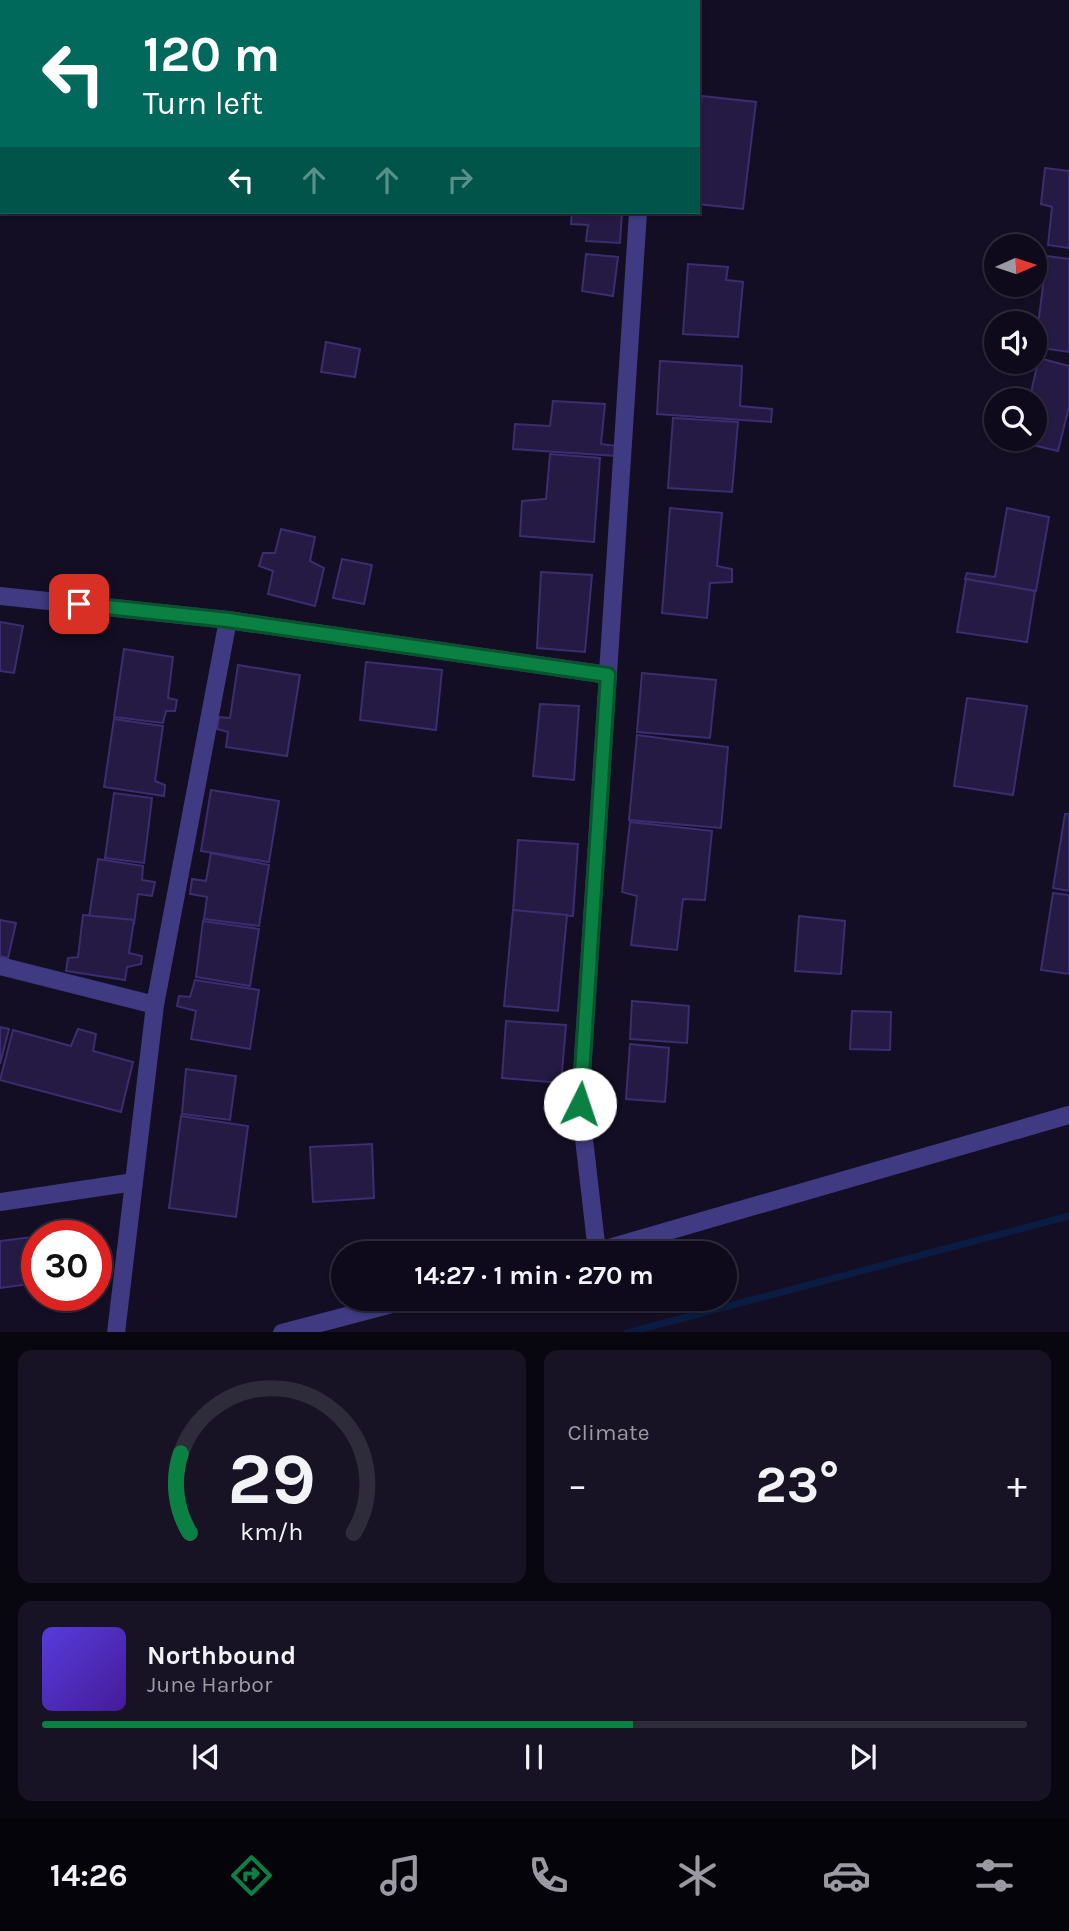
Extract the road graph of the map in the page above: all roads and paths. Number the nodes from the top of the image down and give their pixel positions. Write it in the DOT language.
graph roads {
  1 [pos="638,214"];
  2 [pos="0,596"];
  3 [pos="228,620"];
  4 [pos="608,675"];
  5 [pos="0,966"];
  6 [pos="155,1005"];
  7 [pos="1069,1115"];
  8 [pos="134,1182"];
  9 [pos="0,1202"];
  10 [pos="594,1241"];
  11 [pos="633,1241"];
  12 [pos="364,1311"];
  13 [pos="116,1332"];
  14 [pos="282,1332"];
  1 -- 4 [label="street"];
  2 -- 3 [label="street"];
  3 -- 4 [label="street"];
  3 -- 6 [label="street"];
  4 -- 10 [label="street"];
  5 -- 6 [label="street"];
  6 -- 8 [label="street"];
  7 -- 11 [label="street"];
  8 -- 9 [label="street"];
  8 -- 13 [label="street"];
  12 -- 14 [label="street"];
}
